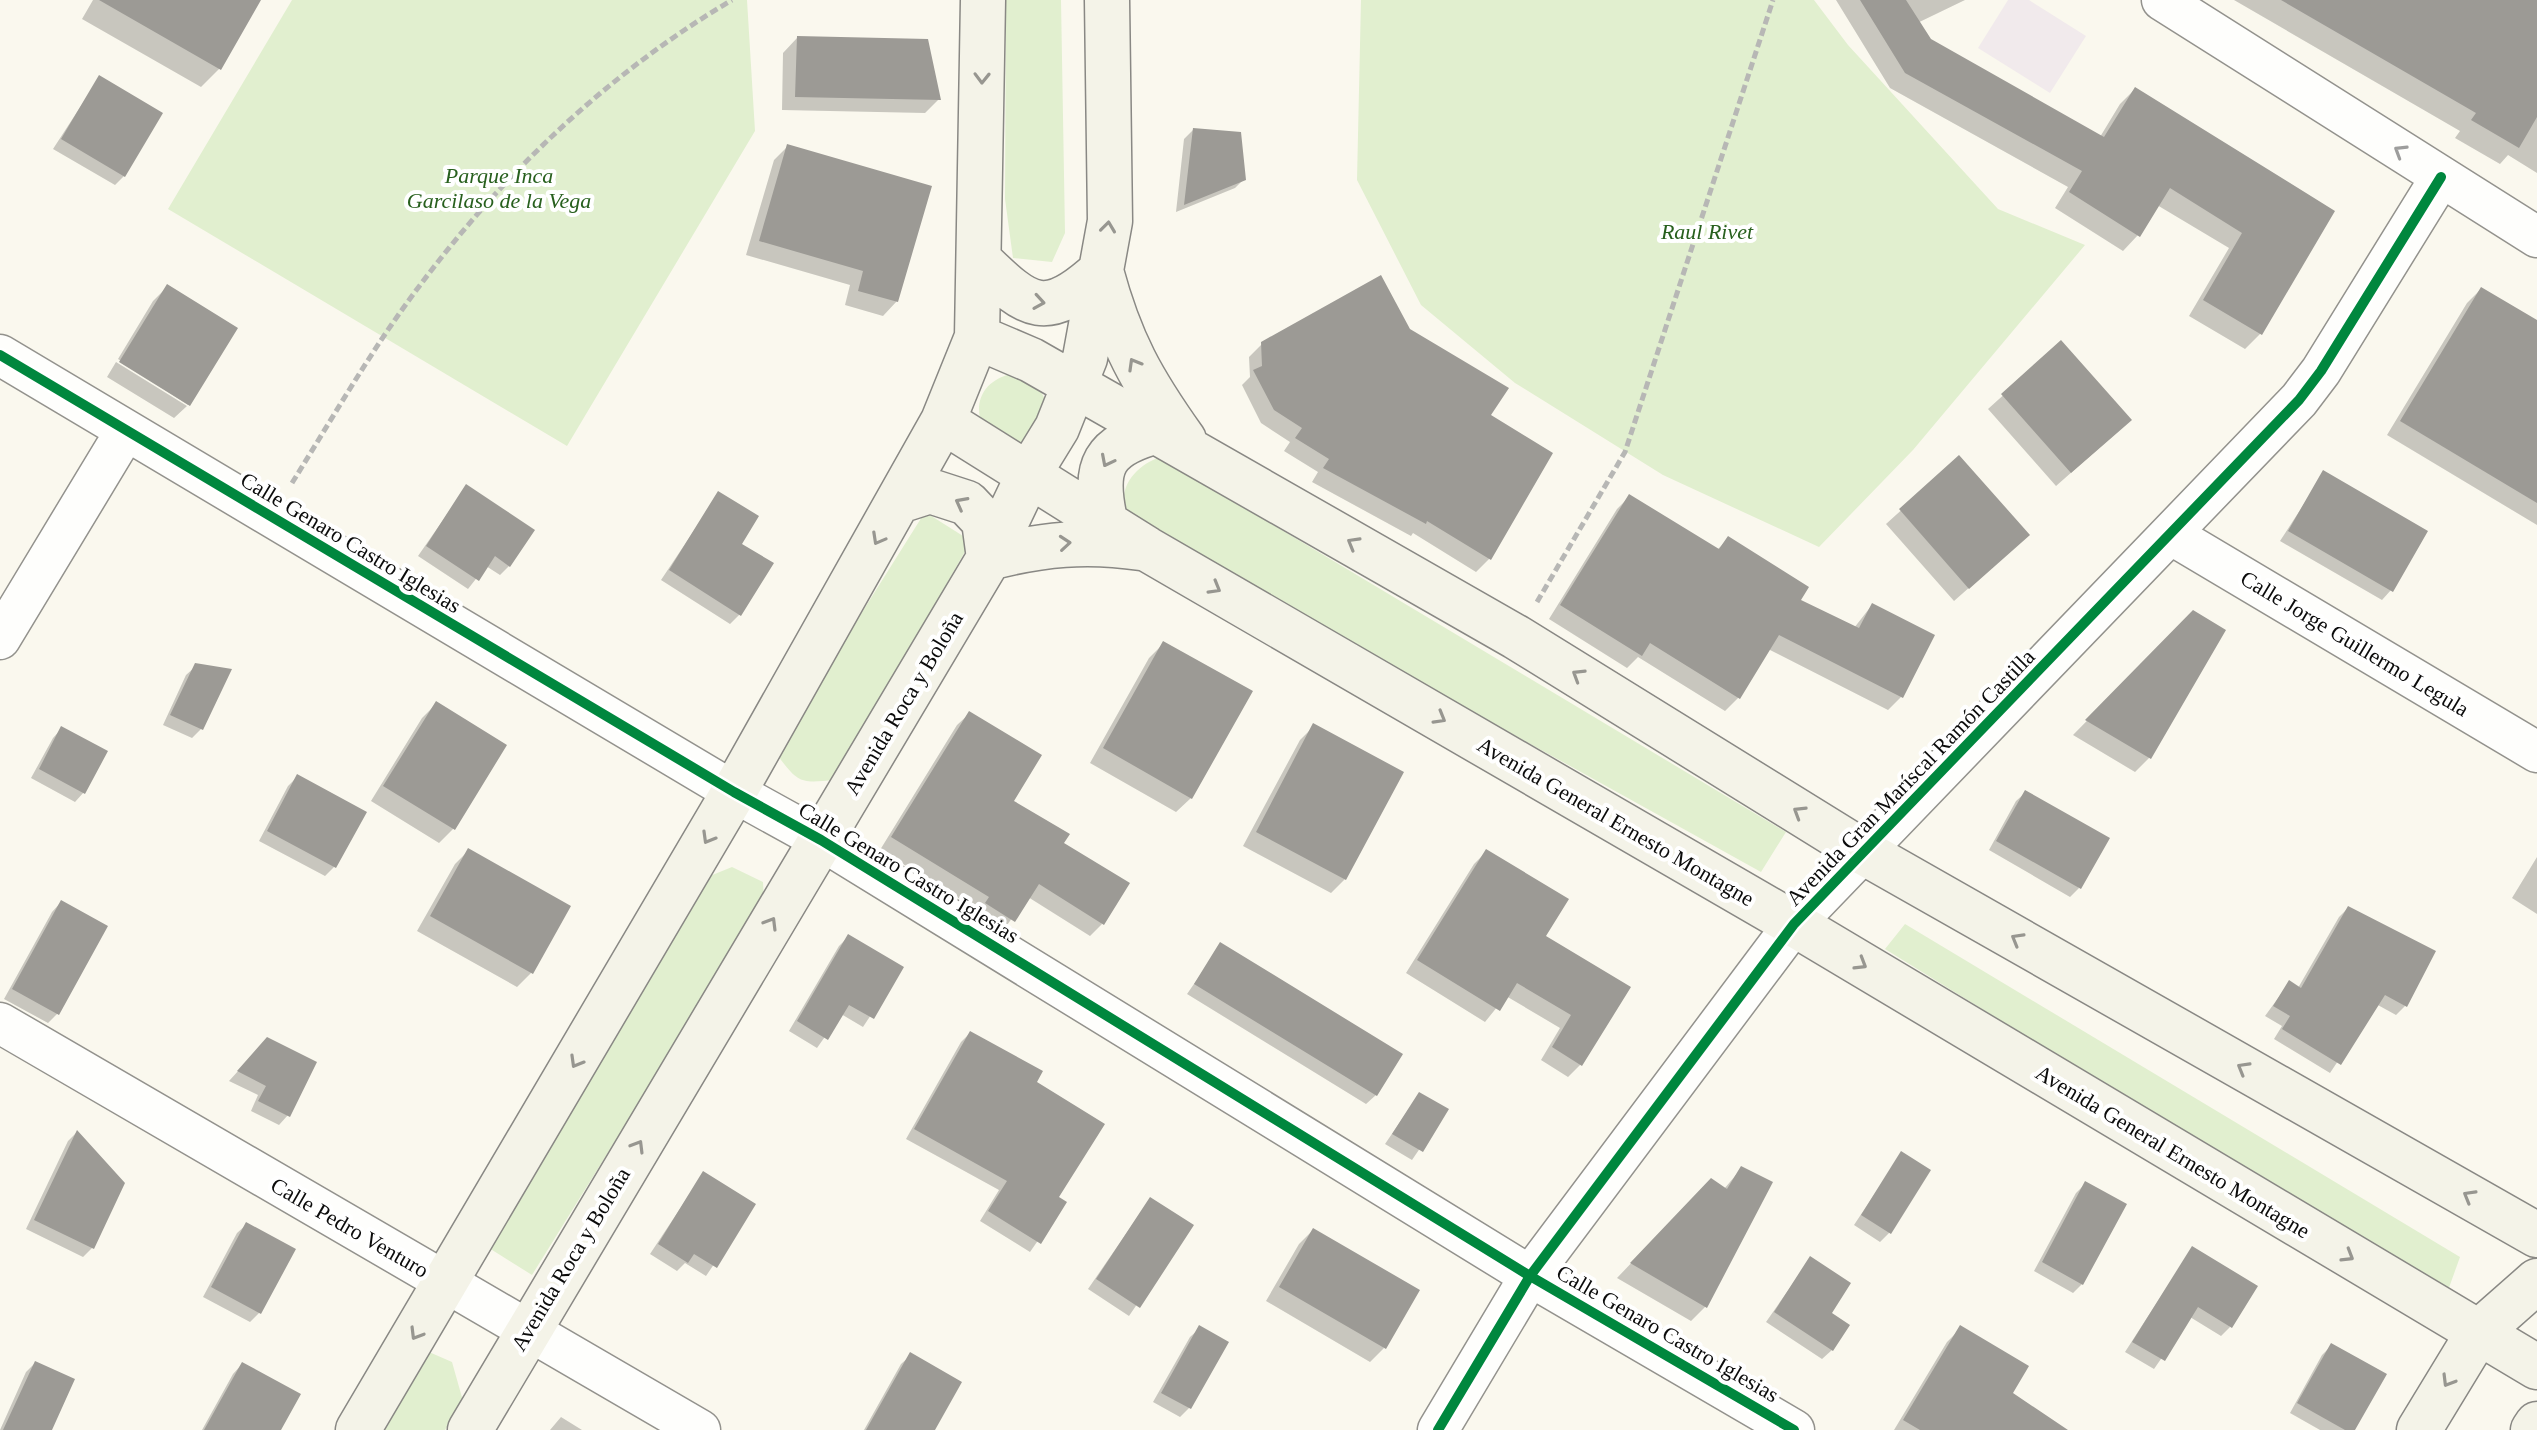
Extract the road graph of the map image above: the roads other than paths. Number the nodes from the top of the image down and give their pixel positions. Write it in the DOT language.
graph roads {
  1 [pos="983,0"];
  2 [pos="1107,0"];
  3 [pos="2162,0"];
  4 [pos="2441,177"];
  5 [pos="2537,237"];
  6 [pos="980,261"];
  7 [pos="1101,271"];
  8 [pos="977,337"];
  9 [pos="0,355"];
  10 [pos="1075,385"];
  11 [pos="943,421"];
  12 [pos="125,432"];
  13 [pos="1175,441"];
  14 [pos="1030,472"];
  15 [pos="899,501"];
  16 [pos="1105,520"];
  17 [pos="2172,535"];
  18 [pos="1147,549"];
  19 [pos="989,558"];
  20 [pos="0,639"];
  21 [pos="2537,752"];
  22 [pos="734,792"];
  23 [pos="821,840"];
  24 [pos="1865,853"];
  25 [pos="1794,924"];
  26 [pos="0,1023"];
  27 [pos="2537,1235"];
  28 [pos="1530,1276"];
  29 [pos="2537,1281"];
  30 [pos="447,1283"];
  31 [pos="529,1328"];
  32 [pos="2478,1333"];
  33 [pos="2537,1367"];
  34 [pos="2537,1424"];
  35 [pos="358,1430"];
  36 [pos="470,1430"];
  37 [pos="700,1430"];
  38 [pos="1438,1430"];
  39 [pos="1794,1430"];
  40 [pos="2419,1430"];
  41 [pos="2533,1430"];
  1 -- 6 [label="main road, one-way"];
  7 -- 2 [label="main road, Avenida Roca y Boloña, one-way"];
  4 -- 3 [label="street, one-way"];
  4 -- 5 [label="street"];
  4 -- 17 [label="street, Avenida Gran Maríscal Ramón Castilla"];
  6 -- 7 [label="main road, one-way"];
  6 -- 8 [label="main road"];
  7 -- 10 [label="main road, Avenida Roca y Boloña"];
  13 -- 7 [label="main road, one-way"];
  8 -- 10 [label="main road"];
  8 -- 11 [label="main road"];
  9 -- 12 [label="street, Calle Genaro Castro Iglesias"];
  10 -- 13 [label="main road"];
  10 -- 14 [label="main road, Avenida Roca y Boloña"];
  11 -- 14 [label="main road, Avenida General Ernesto Montagne"];
  11 -- 15 [label="main road"];
  12 -- 20 [label="street"];
  12 -- 22 [label="street, Calle Genaro Castro Iglesias"];
  13 -- 16 [label="main road, one-way"];
  24 -- 13 [label="main road, one-way"];
  14 -- 16 [label="main road, Avenida General Ernesto Montagne"];
  14 -- 19 [label="main road, Avenida Roca y Boloña"];
  19 -- 15 [label="main road, one-way"];
  15 -- 22 [label="main road, one-way"];
  16 -- 18 [label="main road, Avenida General Ernesto Montagne"];
  17 -- 21 [label="street, Calle Jorge Guillermo Legula"];
  17 -- 24 [label="street, Avenida Gran Maríscal Ramón Castilla"];
  19 -- 18 [label="main road, one-way"];
  18 -- 25 [label="main road, Avenida General Ernesto Montagne, one-way"];
  19 -- 23 [label="main road, Avenida Roca y Boloña"];
  22 -- 23 [label="street, Calle Genaro Castro Iglesias"];
  22 -- 30 [label="main road, one-way"];
  23 -- 28 [label="street, Calle Genaro Castro Iglesias"];
  31 -- 23 [label="main road, Avenida Roca y Boloña, one-way"];
  24 -- 25 [label="street, Avenida Gran Maríscal Ramón Castilla"];
  27 -- 24 [label="main road, one-way"];
  25 -- 28 [label="street, Avenida Gran Maríscal Ramón Castilla"];
  25 -- 32 [label="main road, Avenida General Ernesto Montagne, one-way"];
  26 -- 30 [label="street, Calle Pedro Venturo"];
  28 -- 38 [label="street, Avenida Gran Maríscal Ramón Castilla"];
  28 -- 39 [label="street, Calle Genaro Castro Iglesias"];
  29 -- 32 [label="main road"];
  30 -- 31 [label="street, Calle Pedro Venturo"];
  30 -- 35 [label="main road, one-way"];
  31 -- 36 [label="main road, Avenida Roca y Boloña"];
  31 -- 37 [label="street, Calle Pedro Venturo"];
  32 -- 33 [label="main road, Avenida General Ernesto Montagne"];
  32 -- 40 [label="main road, one-way"];
  34 -- 41 [label="main road"];
}
